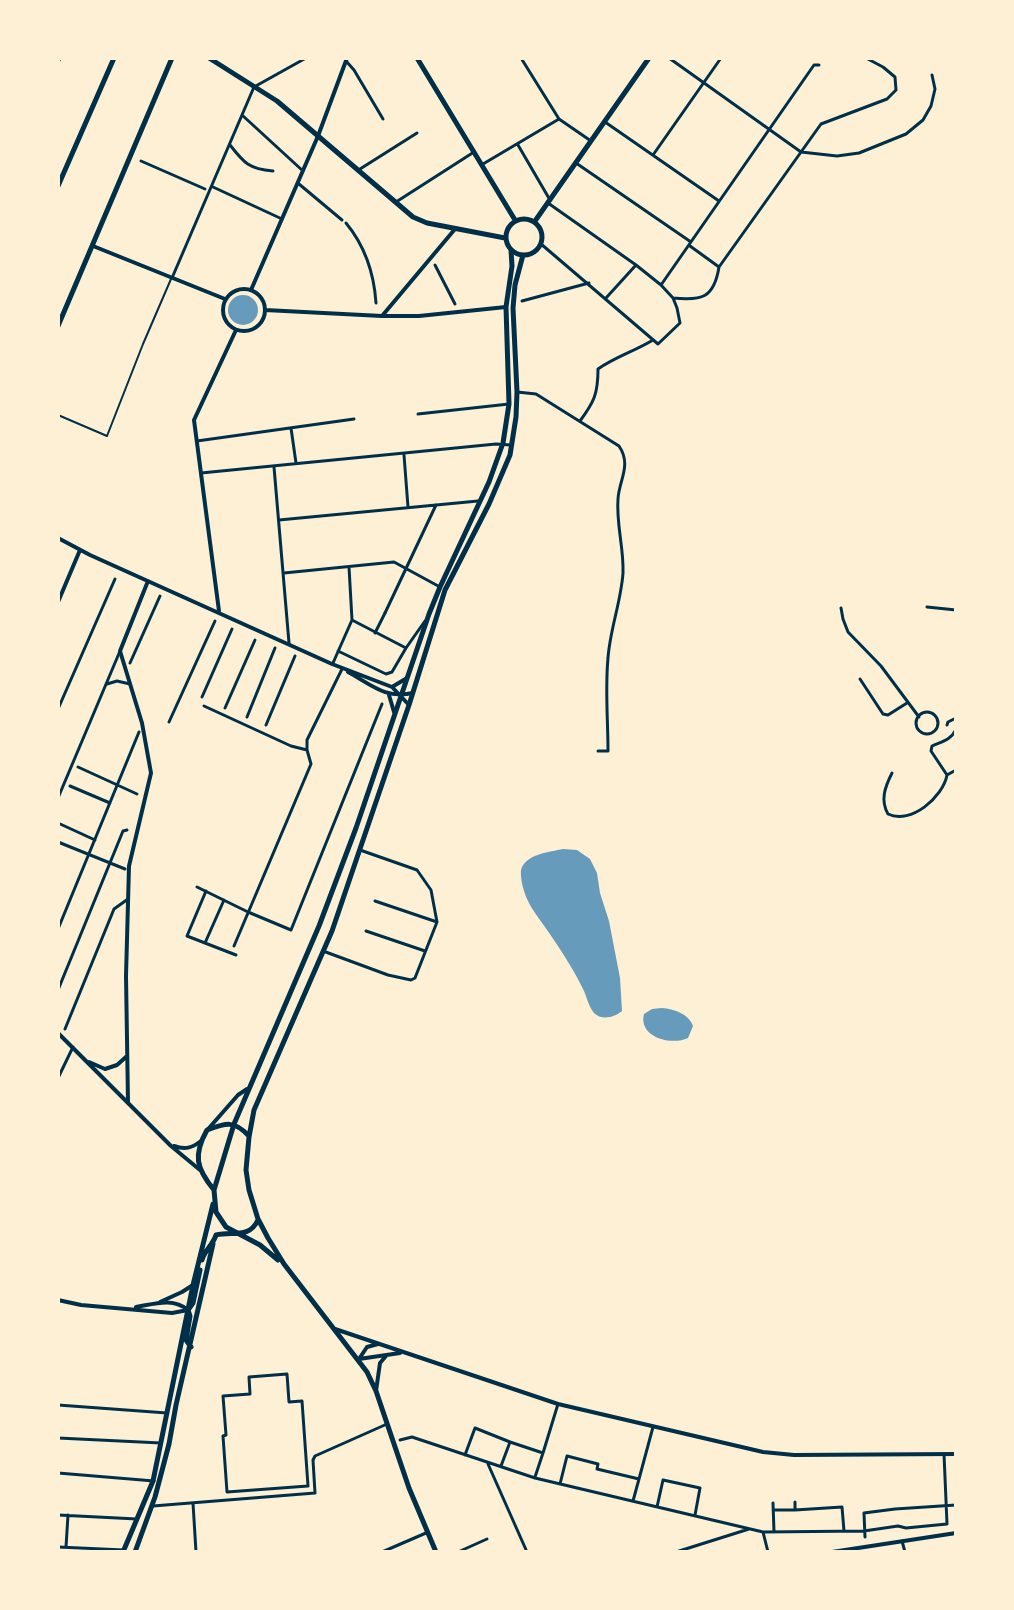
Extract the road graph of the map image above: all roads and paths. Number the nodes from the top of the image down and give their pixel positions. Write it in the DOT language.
graph roads {
  1 [pos="114,58"];
  2 [pos="172,58"];
  3 [pos="209,58"];
  4 [pos="306,58"];
  5 [pos="417,58"];
  6 [pos="521,58"];
  7 [pos="649,58"];
  8 [pos="669,58"];
  9 [pos="721,58"];
  10 [pos="866,58"];
  11 [pos="347,59"];
  12 [pos="285,61"];
  13 [pos="819,65"];
  14 [pos="288,67"];
  15 [pos="932,75"];
  16 [pos="704,82"];
  17 [pos="254,87"];
  18 [pos="242,115"];
  19 [pos="383,119"];
  20 [pos="559,119"];
  21 [pos="605,122"];
  22 [pos="769,130"];
  23 [pos="417,133"];
  24 [pos="318,136"];
  25 [pos="591,141"];
  26 [pos="517,144"];
  27 [pos="230,145"];
  28 [pos="474,152"];
  29 [pos="801,152"];
  30 [pos="653,155"];
  31 [pos="141,161"];
  32 [pos="576,163"];
  33 [pos="482,165"];
  34 [pos="358,170"];
  35 [pos="273,171"];
  36 [pos="303,171"];
  37 [pos="299,183"];
  38 [pos="58,186"];
  39 [pos="212,187"];
  40 [pos="205,189"];
  41 [pos="719,201"];
  42 [pos="396,202"];
  43 [pos="549,202"];
  44 [pos="282,219"];
  45 [pos="515,220"];
  46 [pos="535,221"];
  47 [pos="455,229"];
  48 [pos="505,238"];
  49 [pos="690,243"];
  50 [pos="541,244"];
  51 [pos="93,246"];
  52 [pos="511,250"];
  53 [pos="523,255"];
  54 [pos="435,265"];
  55 [pos="636,265"];
  56 [pos="719,267"];
  57 [pos="172,278"];
  58 [pos="589,283"];
  59 [pos="661,285"];
  60 [pos="251,290"];
  61 [pos="606,298"];
  62 [pos="673,298"];
  63 [pos="225,299"];
  64 [pos="522,301"];
  65 [pos="376,303"];
  66 [pos="455,304"];
  67 [pos="506,307"];
  68 [pos="265,310"];
  69 [pos="382,316"];
  70 [pos="58,326"];
  71 [pos="236,330"];
  72 [pos="653,340"];
  73 [pos="517,392"];
  74 [pos="509,404"];
  75 [pos="418,414"];
  76 [pos="58,415"];
  77 [pos="354,419"];
  78 [pos="580,421"];
  79 [pos="291,428"];
  80 [pos="197,441"];
  81 [pos="503,443"];
  82 [pos="512,445"];
  83 [pos="404,454"];
  84 [pos="296,464"];
  85 [pos="274,467"];
  86 [pos="201,473"];
  87 [pos="481,500"];
  88 [pos="489,504"];
  89 [pos="436,505"];
  90 [pos="408,507"];
  91 [pos="279,520"];
  92 [pos="58,538"];
  93 [pos="80,550"];
  94 [pos="349,567"];
  95 [pos="405,567"];
  96 [pos="284,573"];
  97 [pos="115,579"];
  98 [pos="148,581"];
  99 [pos="443,588"];
  100 [pos="160,596"];
  101 [pos="58,602"];
  102 [pos="927,607"];
  103 [pos="841,608"];
  104 [pos="956,610"];
  105 [pos="219,611"];
  106 [pos="429,614"];
  107 [pos="352,620"];
  108 [pos="215,621"];
  109 [pos="232,629"];
  110 [pos="375,633"];
  111 [pos="255,640"];
  112 [pos="289,643"];
  113 [pos="275,648"];
  114 [pos="406,648"];
  115 [pos="120,651"];
  116 [pos="338,651"];
  117 [pos="295,656"];
  118 [pos="130,663"];
  119 [pos="332,664"];
  120 [pos="342,669"];
  121 [pos="407,678"];
  122 [pos="860,679"];
  123 [pos="106,684"];
  124 [pos="130,684"];
  125 [pos="392,687"];
  126 [pos="413,693"];
  127 [pos="389,695"];
  128 [pos="401,695"];
  129 [pos="202,697"];
  130 [pos="907,703"];
  131 [pos="382,704"];
  132 [pos="409,705"];
  133 [pos="204,706"];
  134 [pos="225,708"];
  135 [pos="58,709"];
  136 [pos="395,713"];
  137 [pos="247,717"];
  138 [pos="919,717"];
  139 [pos="956,718"];
  140 [pos="169,722"];
  141 [pos="266,725"];
  142 [pos="938,725"];
  143 [pos="947,725"];
  144 [pos="956,731"];
  145 [pos="139,732"];
  146 [pos="307,750"];
  147 [pos="598,751"];
  148 [pos="78,767"];
  149 [pos="956,770"];
  150 [pos="892,773"];
  151 [pos="947,775"];
  152 [pos="117,785"];
  153 [pos="70,786"];
  154 [pos="137,794"];
  155 [pos="58,798"];
  156 [pos="110,803"];
  157 [pos="58,823"];
  158 [pos="127,830"];
  159 [pos="95,840"];
  160 [pos="58,842"];
  161 [pos="360,850"];
  162 [pos="89,854"];
  163 [pos="110,863"];
  164 [pos="125,869"];
  165 [pos="197,887"];
  166 [pos="206,891"];
  167 [pos="128,899"];
  168 [pos="224,900"];
  169 [pos="375,901"];
  170 [pos="248,912"];
  171 [pos="437,922"];
  172 [pos="292,928"];
  173 [pos="58,929"];
  174 [pos="366,931"];
  175 [pos="301,933"];
  176 [pos="205,943"];
  177 [pos="234,946"];
  178 [pos="323,951"];
  179 [pos="425,951"];
  180 [pos="236,955"];
  181 [pos="58,990"];
  182 [pos="65,1029"];
  183 [pos="58,1033"];
  184 [pos="73,1047"];
  185 [pos="127,1056"];
  186 [pos="87,1061"];
  187 [pos="58,1078"];
  188 [pos="249,1088"];
  189 [pos="128,1102"];
  190 [pos="234,1124"];
  191 [pos="207,1130"];
  192 [pos="249,1137"];
  193 [pos="201,1141"];
  194 [pos="171,1146"];
  195 [pos="200,1170"];
  196 [pos="214,1193"];
  197 [pos="258,1219"];
  198 [pos="242,1234"];
  199 [pos="213,1244"];
  200 [pos="284,1264"];
  201 [pos="193,1285"];
  202 [pos="58,1300"];
  203 [pos="155,1304"];
  204 [pos="129,1308"];
  205 [pos="188,1310"];
  206 [pos="172,1313"];
  207 [pos="185,1323"];
  208 [pos="335,1329"];
  209 [pos="379,1343"];
  210 [pos="191,1347"];
  211 [pos="403,1353"];
  212 [pos="387,1355"];
  213 [pos="359,1359"];
  214 [pos="376,1391"];
  215 [pos="558,1404"];
  216 [pos="58,1405"];
  217 [pos="167,1413"];
  218 [pos="387,1424"];
  219 [pos="653,1427"];
  220 [pos="58,1438"];
  221 [pos="400,1440"];
  222 [pos="510,1442"];
  223 [pos="161,1443"];
  224 [pos="543,1453"];
  225 [pos="944,1454"];
  226 [pos="956,1454"];
  227 [pos="465,1455"];
  228 [pos="488,1464"];
  229 [pos="500,1467"];
  230 [pos="58,1473"];
  231 [pos="535,1478"];
  232 [pos="639,1479"];
  233 [pos="156,1480"];
  234 [pos="560,1484"];
  235 [pos="308,1486"];
  236 [pos="633,1501"];
  237 [pos="795,1502"];
  238 [pos="193,1503"];
  239 [pos="773,1503"];
  240 [pos="945,1505"];
  241 [pos="956,1505"];
  242 [pos="152,1506"];
  243 [pos="657,1507"];
  244 [pos="773,1510"];
  245 [pos="795,1510"];
  246 [pos="58,1515"];
  247 [pos="68,1515"];
  248 [pos="694,1516"];
  249 [pos="137,1519"];
  250 [pos="749,1528"];
  251 [pos="844,1531"];
  252 [pos="864,1531"];
  253 [pos="763,1532"];
  254 [pos="774,1532"];
  255 [pos="427,1533"];
  256 [pos="956,1533"];
  257 [pos="865,1537"];
  258 [pos="487,1539"];
  259 [pos="902,1541"];
  260 [pos="58,1547"];
  261 [pos="66,1547"];
  262 [pos="124,1551"];
  263 [pos="135,1552"];
  264 [pos="196,1552"];
  265 [pos="382,1552"];
  266 [pos="436,1552"];
  267 [pos="458,1552"];
  268 [pos="527,1552"];
  269 [pos="676,1552"];
  270 [pos="768,1552"];
  271 [pos="832,1552"];
  272 [pos="905,1552"];
  1 -- 38 [label="main road"];
  2 -- 51 [label="main road"];
  3 -- 17 [label="main road"];
  4 -- 14 [label="street"];
  5 -- 28 [label="main road"];
  6 -- 20 [label="street"];
  7 -- 21 [label="main road"];
  8 -- 16 [label="street"];
  9 -- 16 [label="street"];
  10 -- 29 [label="street"];
  11 -- 19 [label="street"];
  11 -- 24 [label="street"];
  12 -- 14 [label="street"];
  13 -- 22 [label="street"];
  14 -- 17 [label="street"];
  15 -- 29 [label="street"];
  16 -- 22 [label="street"];
  16 -- 30 [label="street"];
  17 -- 18 [label="street"];
  17 -- 24 [label="main road"];
  18 -- 27 [label="street"];
  18 -- 36 [label="street"];
  20 -- 25 [label="street"];
  20 -- 26 [label="street"];
  21 -- 25 [label="main road"];
  21 -- 30 [label="street"];
  22 -- 29 [label="street"];
  22 -- 41 [label="street"];
  23 -- 34 [label="street"];
  24 -- 34 [label="main road"];
  24 -- 36 [label="street"];
  25 -- 32 [label="main road"];
  26 -- 33 [label="street"];
  26 -- 43 [label="street"];
  27 -- 35 [label="street"];
  27 -- 39 [label="street"];
  28 -- 33 [label="main road"];
  28 -- 42 [label="street"];
  29 -- 56 [label="street"];
  30 -- 41 [label="street"];
  31 -- 40 [label="street"];
  32 -- 43 [label="main road"];
  32 -- 49 [label="street"];
  33 -- 45 [label="main road"];
  34 -- 42 [label="main road"];
  36 -- 37 [label="street"];
  37 -- 44 [label="street"];
  37 -- 65 [label="street"];
  39 -- 44 [label="street"];
  39 -- 57 [label="street"];
  41 -- 49 [label="street"];
  42 -- 47 [label="main road"];
  43 -- 46 [label="main road"];
  43 -- 55 [label="street"];
  44 -- 60 [label="street"];
  45 -- 46 [label="main road"];
  45 -- 48 [label="main road"];
  46 -- 50 [label="main road"];
  47 -- 48 [label="main road"];
  47 -- 69 [label="street"];
  48 -- 52 [label="main road"];
  49 -- 56 [label="street"];
  49 -- 59 [label="street"];
  50 -- 53 [label="main road"];
  50 -- 58 [label="street"];
  51 -- 57 [label="street"];
  51 -- 70 [label="main road"];
  52 -- 53 [label="main road"];
  52 -- 67 [label="main road"];
  53 -- 73 [label="main road"];
  54 -- 66 [label="street"];
  55 -- 59 [label="street"];
  55 -- 61 [label="street"];
  56 -- 62 [label="street"];
  57 -- 63 [label="street"];
  57 -- 76 [label="lane"];
  58 -- 61 [label="street"];
  58 -- 64 [label="street"];
  59 -- 62 [label="street"];
  60 -- 63 [label="street"];
  60 -- 68 [label="street"];
  61 -- 72 [label="street"];
  62 -- 72 [label="street"];
  63 -- 71 [label="street"];
  67 -- 69 [label="street"];
  67 -- 74 [label="main road"];
  68 -- 69 [label="street"];
  68 -- 71 [label="street"];
  71 -- 80 [label="street"];
  72 -- 78 [label="street"];
  73 -- 78 [label="street"];
  73 -- 82 [label="main road"];
  74 -- 75 [label="street"];
  74 -- 81 [label="main road"];
  77 -- 79 [label="street"];
  78 -- 147 [label="street"];
  79 -- 80 [label="street"];
  79 -- 84 [label="street"];
  80 -- 86 [label="street"];
  81 -- 82 [label="street"];
  81 -- 83 [label="street"];
  81 -- 87 [label="main road"];
  82 -- 88 [label="main road"];
  83 -- 84 [label="street"];
  83 -- 90 [label="street"];
  84 -- 85 [label="street"];
  85 -- 86 [label="street"];
  85 -- 91 [label="street"];
  86 -- 105 [label="street"];
  87 -- 88 [label="main road"];
  87 -- 89 [label="street"];
  87 -- 99 [label="main road"];
  88 -- 99 [label="main road"];
  89 -- 90 [label="street"];
  89 -- 95 [label="street"];
  90 -- 91 [label="street"];
  91 -- 96 [label="street"];
  92 -- 93 [label="street"];
  93 -- 98 [label="street"];
  93 -- 101 [label="street"];
  94 -- 95 [label="street"];
  94 -- 96 [label="street"];
  94 -- 107 [label="street"];
  95 -- 99 [label="street"];
  95 -- 110 [label="street"];
  96 -- 112 [label="street"];
  97 -- 135 [label="street"];
  98 -- 105 [label="street"];
  98 -- 115 [label="street"];
  99 -- 106 [label="main road"];
  99 -- 126 [label="main road"];
  100 -- 118 [label="street"];
  102 -- 104 [label="street"];
  103 -- 130 [label="street"];
  105 -- 112 [label="street"];
  106 -- 114 [label="street"];
  106 -- 121 [label="main road"];
  107 -- 110 [label="street"];
  107 -- 116 [label="street"];
  108 -- 140 [label="street"];
  109 -- 129 [label="street"];
  110 -- 114 [label="street"];
  111 -- 134 [label="street"];
  112 -- 119 [label="street"];
  113 -- 137 [label="street"];
  114 -- 116 [label="street"];
  115 -- 123 [label="street"];
  115 -- 124 [label="street"];
  116 -- 119 [label="street"];
  117 -- 141 [label="street"];
  119 -- 120 [label="street"];
  119 -- 125 [label="street"];
  120 -- 127 [label="street"];
  120 -- 146 [label="street"];
  121 -- 125 [label="street"];
  121 -- 128 [label="main road"];
  122 -- 130 [label="street"];
  123 -- 124 [label="street"];
  123 -- 155 [label="street"];
  124 -- 167 [label="street"];
  125 -- 128 [label="street"];
  126 -- 128 [label="street"];
  126 -- 132 [label="main road"];
  127 -- 128 [label="street"];
  127 -- 136 [label="street"];
  128 -- 132 [label="street"];
  128 -- 136 [label="main road"];
  130 -- 138 [label="street"];
  131 -- 172 [label="street"];
  132 -- 161 [label="main road"];
  133 -- 146 [label="street"];
  136 -- 188 [label="main road"];
  138 -- 142 [label="street"];
  138 -- 142 [label="street"];
  139 -- 143 [label="street"];
  142 -- 143 [label="street"];
  143 -- 144 [label="street"];
  144 -- 151 [label="street"];
  145 -- 152 [label="street"];
  146 -- 170 [label="street"];
  148 -- 152 [label="street"];
  149 -- 151 [label="street"];
  150 -- 151 [label="street"];
  152 -- 154 [label="street"];
  152 -- 156 [label="street"];
  153 -- 156 [label="street"];
  156 -- 159 [label="street"];
  157 -- 159 [label="street"];
  158 -- 163 [label="street"];
  159 -- 162 [label="street"];
  160 -- 162 [label="street"];
  161 -- 171 [label="street"];
  161 -- 178 [label="main road"];
  162 -- 163 [label="street"];
  162 -- 173 [label="street"];
  163 -- 164 [label="street"];
  163 -- 181 [label="street"];
  165 -- 166 [label="street"];
  166 -- 168 [label="street"];
  166 -- 176 [label="street"];
  167 -- 182 [label="street"];
  167 -- 185 [label="street"];
  168 -- 170 [label="street"];
  168 -- 176 [label="street"];
  169 -- 171 [label="street"];
  170 -- 172 [label="street"];
  170 -- 177 [label="street"];
  171 -- 179 [label="street"];
  172 -- 175 [label="street"];
  174 -- 179 [label="street"];
  176 -- 180 [label="street"];
  178 -- 179 [label="street"];
  178 -- 192 [label="main road"];
  183 -- 184 [label="street"];
  184 -- 186 [label="street"];
  184 -- 187 [label="street"];
  185 -- 186 [label="street"];
  185 -- 189 [label="street"];
  186 -- 189 [label="street"];
  188 -- 190 [label="main road"];
  188 -- 191 [label="street"];
  189 -- 194 [label="street"];
  190 -- 191 [label="main road"];
  190 -- 192 [label="main road"];
  190 -- 196 [label="main road"];
  191 -- 193 [label="main road"];
  192 -- 197 [label="main road"];
  193 -- 194 [label="street"];
  193 -- 195 [label="main road"];
  194 -- 195 [label="street"];
  195 -- 196 [label="main road"];
  196 -- 198 [label="main road"];
  196 -- 201 [label="main road"];
  197 -- 198 [label="main road"];
  197 -- 200 [label="main road"];
  198 -- 199 [label="main road"];
  198 -- 200 [label="main road"];
  199 -- 205 [label="main road"];
  199 -- 210 [label="main road"];
  200 -- 208 [label="main road"];
  201 -- 203 [label="street"];
  201 -- 205 [label="main road"];
  202 -- 204 [label="street"];
  203 -- 204 [label="street"];
  203 -- 205 [label="street"];
  204 -- 206 [label="street"];
  205 -- 206 [label="street"];
  205 -- 207 [label="main road"];
  205 -- 210 [label="main road"];
  206 -- 207 [label="street"];
  207 -- 217 [label="main road"];
  208 -- 209 [label="street"];
  208 -- 213 [label="main road"];
  209 -- 211 [label="street"];
  209 -- 213 [label="street"];
  210 -- 233 [label="main road"];
  211 -- 212 [label="street"];
  211 -- 215 [label="street"];
  212 -- 213 [label="street"];
  212 -- 214 [label="street"];
  213 -- 214 [label="main road"];
  214 -- 218 [label="main road"];
  215 -- 219 [label="street"];
  215 -- 224 [label="street"];
  216 -- 217 [label="street"];
  217 -- 223 [label="main road"];
  218 -- 238 [label="street"];
  218 -- 255 [label="main road"];
  219 -- 225 [label="street"];
  219 -- 232 [label="street"];
  220 -- 223 [label="street"];
  221 -- 227 [label="street"];
  222 -- 224 [label="street"];
  222 -- 227 [label="street"];
  222 -- 229 [label="street"];
  223 -- 233 [label="main road"];
  224 -- 231 [label="street"];
  225 -- 226 [label="street"];
  225 -- 240 [label="street"];
  227 -- 228 [label="street"];
  228 -- 229 [label="street"];
  228 -- 268 [label="street"];
  229 -- 231 [label="street"];
  230 -- 233 [label="street"];
  231 -- 234 [label="street"];
  232 -- 234 [label="street"];
  232 -- 236 [label="street"];
  233 -- 242 [label="main road"];
  233 -- 249 [label="main road"];
  234 -- 236 [label="street"];
  235 -- 235 [label="street"];
  236 -- 243 [label="street"];
  237 -- 245 [label="street"];
  238 -- 242 [label="street"];
  238 -- 264 [label="street"];
  239 -- 244 [label="street"];
  240 -- 241 [label="street"];
  240 -- 252 [label="street"];
  240 -- 252 [label="street"];
  242 -- 263 [label="main road"];
  243 -- 248 [label="street"];
  243 -- 248 [label="street"];
  244 -- 245 [label="street"];
  244 -- 254 [label="street"];
  245 -- 251 [label="street"];
  246 -- 247 [label="street"];
  247 -- 249 [label="street"];
  247 -- 261 [label="street"];
  248 -- 250 [label="street"];
  249 -- 262 [label="main road"];
  250 -- 253 [label="street"];
  250 -- 269 [label="street"];
  251 -- 252 [label="street"];
  251 -- 254 [label="street"];
  252 -- 257 [label="street"];
  253 -- 254 [label="street"];
  253 -- 270 [label="street"];
  255 -- 265 [label="street"];
  255 -- 266 [label="main road"];
  256 -- 259 [label="street"];
  258 -- 267 [label="street"];
  259 -- 271 [label="street"];
  259 -- 272 [label="street"];
  260 -- 261 [label="street"];
  261 -- 262 [label="street"];
}
